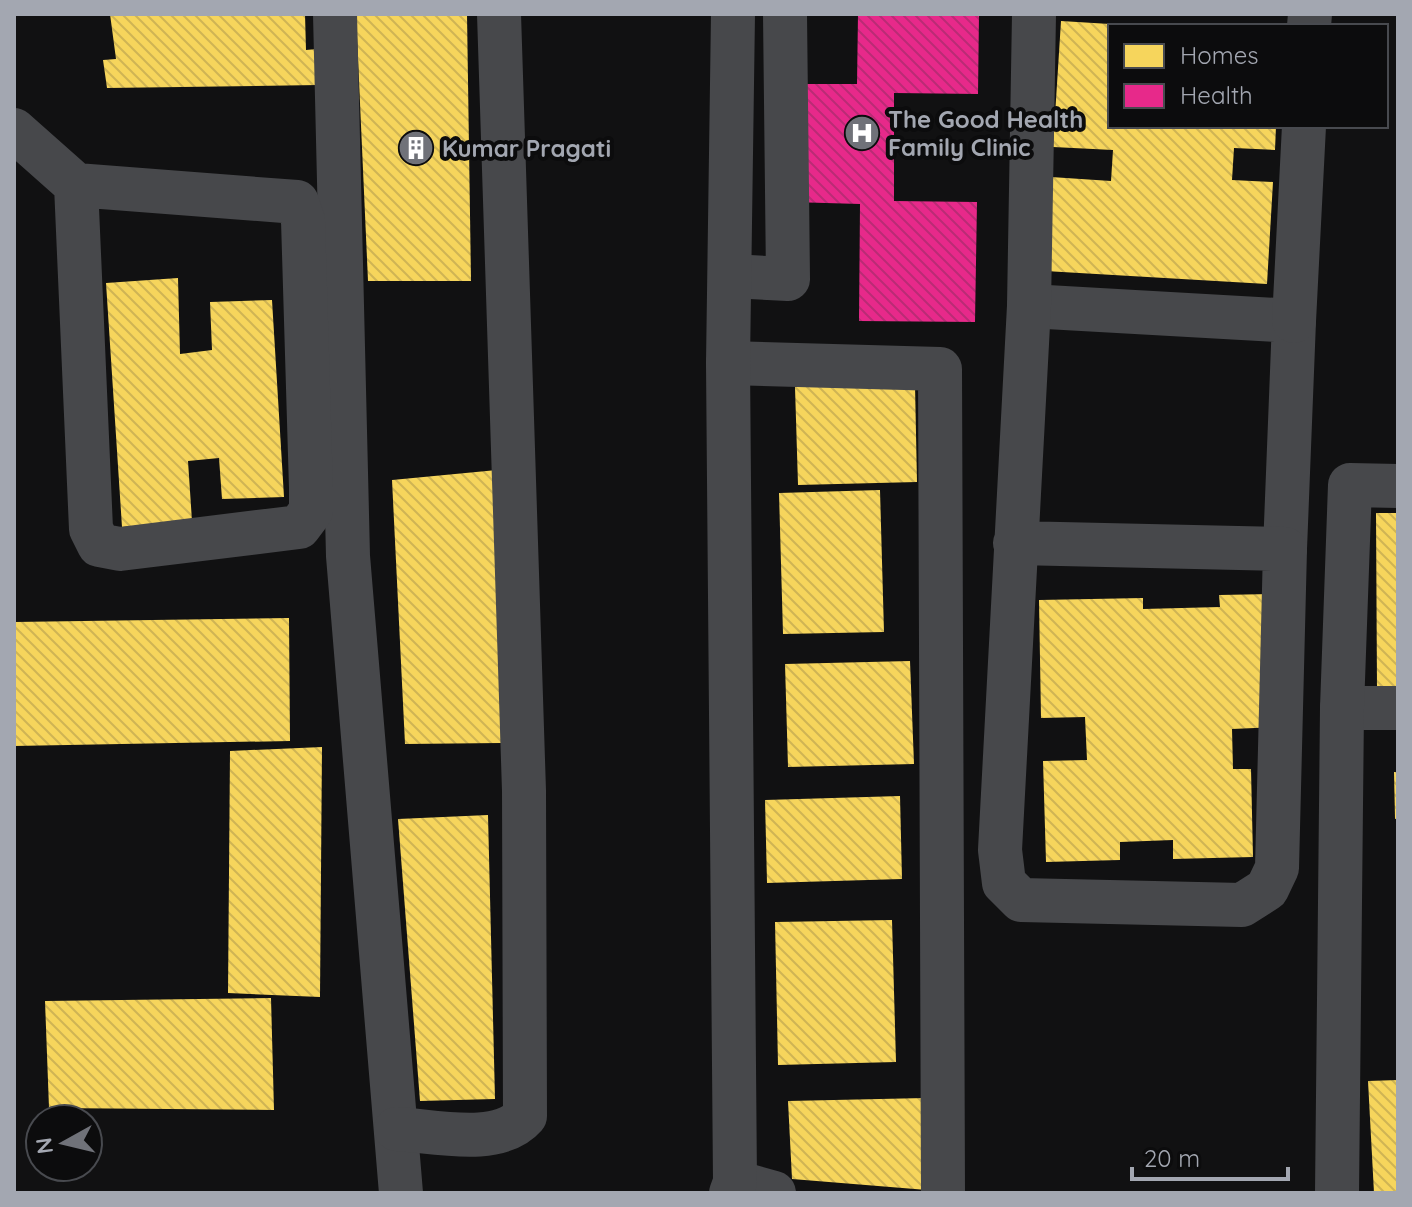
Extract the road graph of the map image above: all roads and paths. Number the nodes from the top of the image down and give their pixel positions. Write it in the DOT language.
graph roads {
  1 [pos="335,14"];
  2 [pos="499,14"];
  3 [pos="1034,14"];
  4 [pos="733,17"];
  5 [pos="785,17"];
  6 [pos="1304,128"];
  7 [pos="14,130"];
  8 [pos="76,185"];
  9 [pos="730,276"];
  10 [pos="1029,306"];
  11 [pos="1294,321"];
  12 [pos="728,363"];
  13 [pos="1398,486"];
  14 [pos="1015,543"];
  15 [pos="1285,549"];
  16 [pos="1342,708"];
  17 [pos="1398,708"];
  18 [pos="396,1129"];
  19 [pos="746,1189"];
  20 [pos="401,1193"];
  21 [pos="943,1193"];
  22 [pos="1337,1193"];
  1 -- 18 [label="street"];
  2 -- 18 [label="street"];
  3 -- 10 [label="street"];
  4 -- 5 [label="street"];
  4 -- 9 [label="street"];
  5 -- 9 [label="street"];
  6 -- 11 [label="street"];
  7 -- 8 [label="street"];
  8 -- 8 [label="street"];
  9 -- 12 [label="street"];
  10 -- 11 [label="street"];
  10 -- 14 [label="street"];
  11 -- 15 [label="street"];
  12 -- 19 [label="street"];
  12 -- 21 [label="street"];
  13 -- 16 [label="street"];
  14 -- 15 [label="street"];
  14 -- 15 [label="street"];
  16 -- 17 [label="street"];
  16 -- 22 [label="street"];
  18 -- 20 [label="street"];
}
